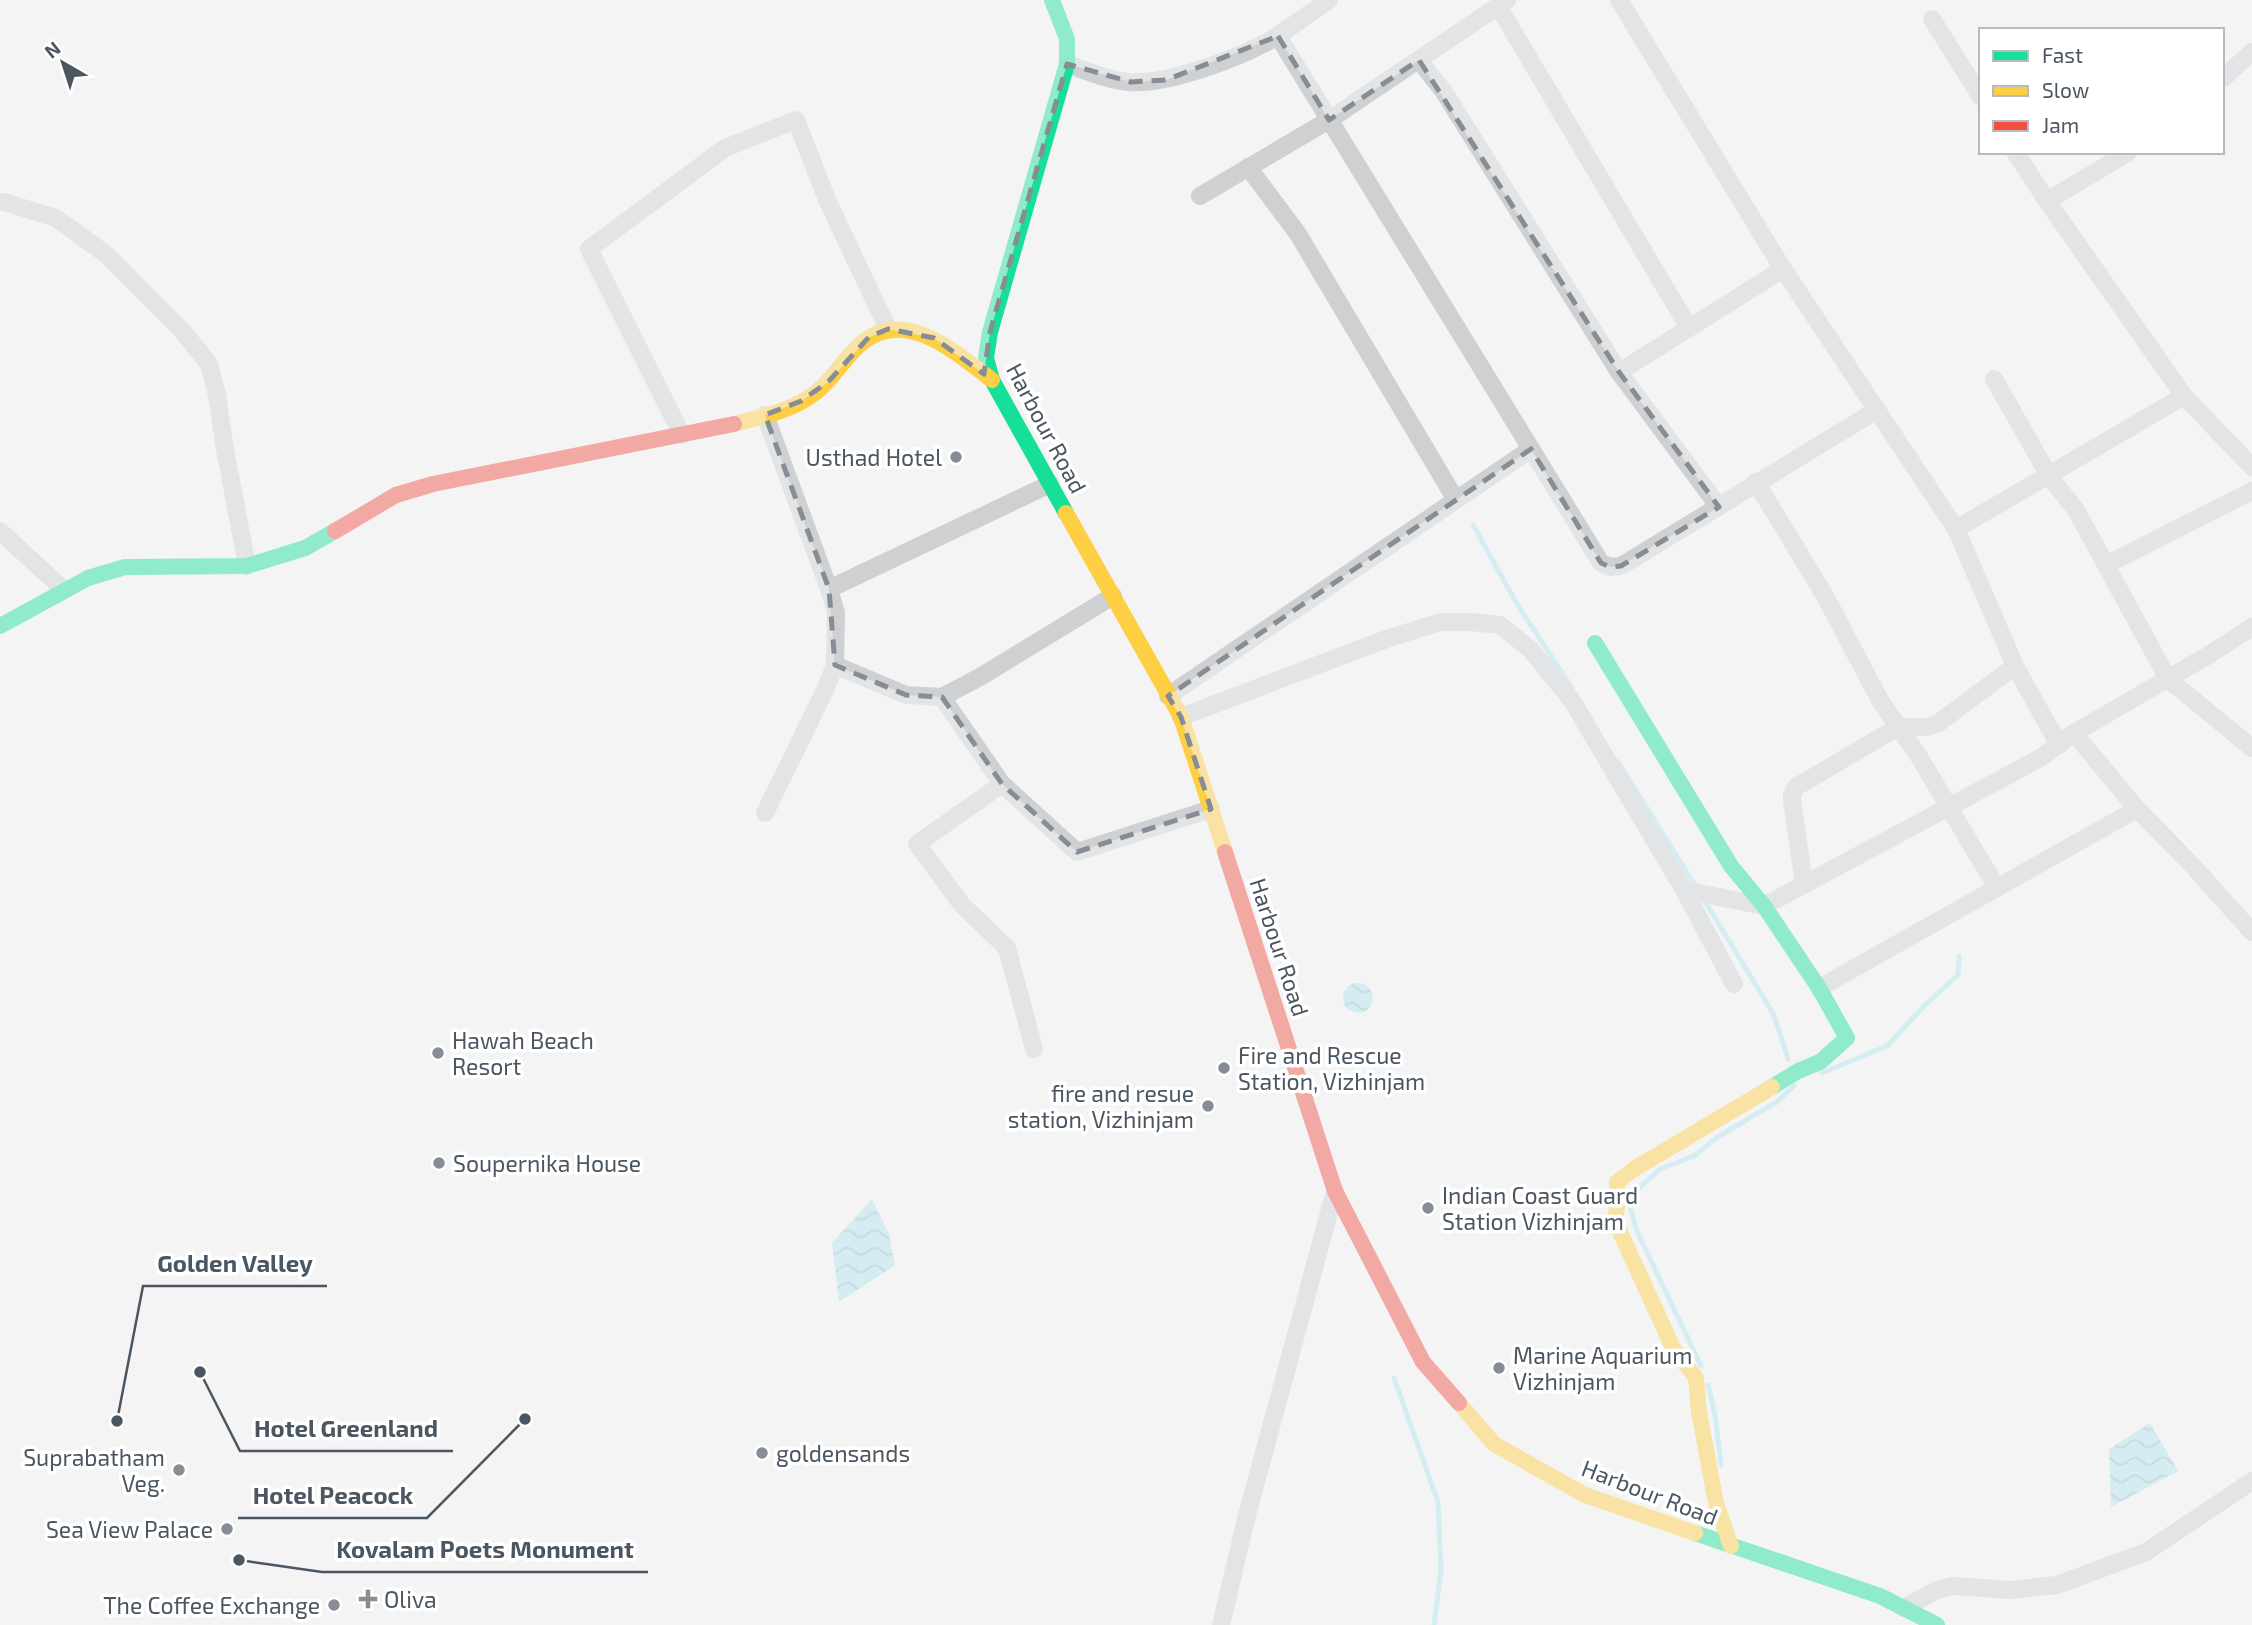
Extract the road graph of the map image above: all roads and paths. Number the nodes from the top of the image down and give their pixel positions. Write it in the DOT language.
graph roads {
  1 [pos="1052,0"];
  2 [pos="1329,0"];
  3 [pos="1619,0"];
  4 [pos="1502,3"];
  5 [pos="1932,19"];
  6 [pos="1278,36"];
  7 [pos="2252,52"];
  8 [pos="1419,60"];
  9 [pos="1067,64"];
  10 [pos="2224,77"];
  11 [pos="1979,94"];
  12 [pos="1329,120"];
  13 [pos="2016,154"];
  14 [pos="2126,154"];
  15 [pos="1248,167"];
  16 [pos="1200,195"];
  17 [pos="2047,201"];
  18 [pos="4,202"];
  19 [pos="1783,269"];
  20 [pos="1689,328"];
  21 [pos="888,330"];
  22 [pos="1619,372"];
  23 [pos="1994,379"];
  24 [pos="992,380"];
  25 [pos="2184,396"];
  26 [pos="1877,410"];
  27 [pos="765,415"];
  28 [pos="682,435"];
  29 [pos="1531,449"];
  30 [pos="2252,467"];
  31 [pos="2049,476"];
  32 [pos="1756,482"];
  33 [pos="1051,484"];
  34 [pos="2252,491"];
  35 [pos="1457,500"];
  36 [pos="1719,507"];
  37 [pos="1956,529"];
  38 [pos="0,531"];
  39 [pos="2106,565"];
  40 [pos="247,566"];
  41 [pos="829,589"];
  42 [pos="64,590"];
  43 [pos="1112,596"];
  44 [pos="0,626"];
  45 [pos="2252,627"];
  46 [pos="1595,643"];
  47 [pos="835,665"];
  48 [pos="2015,666"];
  49 [pos="2168,679"];
  50 [pos="942,696"];
  51 [pos="1168,696"];
  52 [pos="1181,717"];
  53 [pos="1898,727"];
  54 [pos="2074,733"];
  55 [pos="2059,745"];
  56 [pos="2252,748"];
  57 [pos="1002,784"];
  58 [pos="1947,807"];
  59 [pos="1211,808"];
  60 [pos="2137,809"];
  61 [pos="765,813"];
  62 [pos="1804,884"];
  63 [pos="1997,888"];
  64 [pos="1685,890"];
  65 [pos="1763,906"];
  66 [pos="2252,932"];
  67 [pos="1734,984"];
  68 [pos="1819,988"];
  69 [pos="1034,1049"];
  70 [pos="1335,1191"];
  71 [pos="2252,1481"];
  72 [pos="1731,1546"];
  73 [pos="1904,1608"];
  74 [pos="1221,1625"];
  75 [pos="1937,1625"];
  1 -- 9 [label="street, Harbour Road"];
  2 -- 6 [label="street"];
  3 -- 19 [label="street"];
  4 -- 8 [label="street"];
  4 -- 20 [label="street"];
  5 -- 11 [label="street"];
  6 -- 9 [label="street"];
  6 -- 12 [label="street"];
  7 -- 10 [label="street"];
  8 -- 12 [label="street"];
  8 -- 22 [label="street"];
  9 -- 24 [label="street, Harbour Road"];
  12 -- 15 [label="street"];
  12 -- 29 [label="street"];
  13 -- 17 [label="street"];
  14 -- 17 [label="street"];
  15 -- 16 [label="street"];
  15 -- 35 [label="street"];
  17 -- 25 [label="street"];
  18 -- 40 [label="street"];
  19 -- 20 [label="street"];
  19 -- 26 [label="street"];
  20 -- 22 [label="street"];
  21 -- 24 [label="street"];
  21 -- 27 [label="street"];
  21 -- 28 [label="street"];
  22 -- 36 [label="street"];
  23 -- 31 [label="street"];
  24 -- 33 [label="street, Harbour Road"];
  25 -- 30 [label="street"];
  25 -- 31 [label="street"];
  26 -- 32 [label="street"];
  26 -- 37 [label="street"];
  27 -- 28 [label="street"];
  27 -- 41 [label="street"];
  28 -- 40 [label="street"];
  29 -- 35 [label="street"];
  29 -- 36 [label="street"];
  31 -- 37 [label="street"];
  31 -- 39 [label="street"];
  32 -- 36 [label="street"];
  32 -- 53 [label="street"];
  33 -- 41 [label="street"];
  33 -- 43 [label="street, Harbour Road"];
  34 -- 39 [label="street"];
  35 -- 51 [label="street"];
  37 -- 48 [label="street"];
  38 -- 42 [label="street"];
  39 -- 49 [label="street"];
  40 -- 42 [label="street"];
  41 -- 47 [label="street"];
  42 -- 44 [label="street"];
  43 -- 50 [label="street"];
  43 -- 51 [label="street, Harbour Road"];
  45 -- 49 [label="street"];
  46 -- 65 [label="street"];
  47 -- 50 [label="street"];
  47 -- 61 [label="street"];
  48 -- 53 [label="street"];
  48 -- 55 [label="street"];
  49 -- 54 [label="street"];
  49 -- 56 [label="street"];
  50 -- 57 [label="street"];
  51 -- 52 [label="street, Harbour Road"];
  52 -- 59 [label="street, Harbour Road"];
  52 -- 64 [label="street"];
  53 -- 58 [label="street"];
  53 -- 62 [label="street"];
  54 -- 55 [label="street"];
  54 -- 60 [label="street"];
  55 -- 58 [label="street"];
  57 -- 59 [label="street"];
  57 -- 69 [label="street"];
  58 -- 62 [label="street"];
  58 -- 63 [label="street"];
  59 -- 70 [label="street, Harbour Road"];
  60 -- 63 [label="street"];
  60 -- 66 [label="street"];
  62 -- 65 [label="street"];
  63 -- 68 [label="street"];
  64 -- 65 [label="street"];
  64 -- 67 [label="street"];
  65 -- 68 [label="street"];
  68 -- 72 [label="street"];
  70 -- 72 [label="street, Harbour Road"];
  70 -- 74 [label="street"];
  71 -- 73 [label="street"];
  72 -- 73 [label="street, Harbour Road"];
  73 -- 75 [label="street, Harbour Road"];
}
